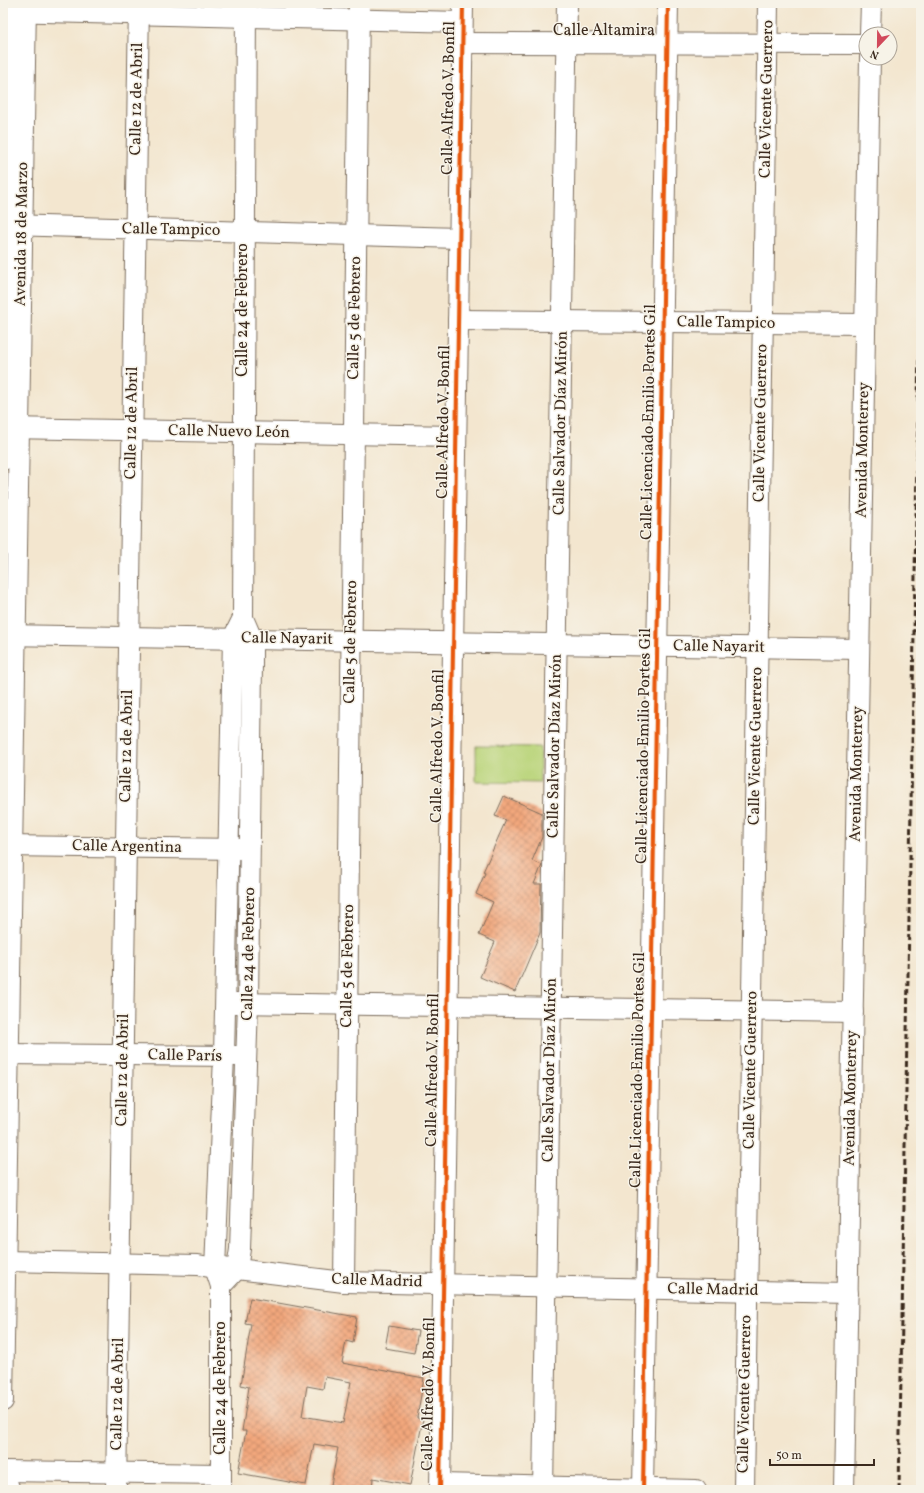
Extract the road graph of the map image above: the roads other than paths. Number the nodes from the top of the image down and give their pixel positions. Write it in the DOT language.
graph roads {
  1 [pos="568,3"];
  2 [pos="668,3"];
  3 [pos="768,3"];
  4 [pos="871,3"];
  5 [pos="15,8"];
  6 [pos="138,9"];
  7 [pos="246,10"];
  8 [pos="359,11"];
  9 [pos="463,12"];
  10 [pos="870,26"];
  11 [pos="462,43"];
  12 [pos="567,43"];
  13 [pos="667,43"];
  14 [pos="768,44"];
  15 [pos="858,44"];
  16 [pos="870,66"];
  17 [pos="11,225"];
  18 [pos="135,229"];
  19 [pos="244,231"];
  20 [pos="356,235"];
  21 [pos="459,238"];
  22 [pos="458,320"];
  23 [pos="562,321"];
  24 [pos="663,322"];
  25 [pos="763,323"];
  26 [pos="865,324"];
  27 [pos="9,428"];
  28 [pos="132,430"];
  29 [pos="243,432"];
  30 [pos="354,434"];
  31 [pos="455,436"];
  32 [pos="3,460"];
  33 [pos="10,635"];
  34 [pos="129,636"];
  35 [pos="243,638"];
  36 [pos="351,641"];
  37 [pos="452,642"];
  38 [pos="557,644"];
  39 [pos="657,646"];
  40 [pos="758,648"];
  41 [pos="859,649"];
  42 [pos="8,845"];
  43 [pos="126,848"];
  44 [pos="228,848"];
  45 [pos="250,850"];
  46 [pos="224,1003"];
  47 [pos="248,1003"];
  48 [pos="347,1005"];
  49 [pos="446,1005"];
  50 [pos="551,1007"];
  51 [pos="651,1009"];
  52 [pos="752,1011"];
  53 [pos="853,1012"];
  54 [pos="6,1054"];
  55 [pos="123,1055"];
  56 [pos="224,1056"];
  57 [pos="246,1056"];
  58 [pos="4,1261"];
  59 [pos="120,1262"];
  60 [pos="237,1269"];
  61 [pos="218,1277"];
  62 [pos="344,1282"];
  63 [pos="443,1284"];
  64 [pos="547,1286"];
  65 [pos="647,1289"];
  66 [pos="747,1291"];
  67 [pos="848,1293"];
  68 [pos="3,1401"];
  69 [pos="3,1471"];
  70 [pos="116,1481"];
  71 [pos="221,1482"];
  72 [pos="440,1487"];
  73 [pos="544,1488"];
  74 [pos="644,1489"];
  75 [pos="10,1490"];
  76 [pos="696,1490"];
  77 [pos="744,1490"];
  78 [pos="844,1490"];
  1 -- 12 [label="street, Calle Salvador Díaz Mirón"];
  2 -- 13 [label="street, Calle Licenciado Emilio Portes Gil"];
  3 -- 14 [label="street, Calle Vicente Guerrero"];
  4 -- 10 [label="street"];
  5 -- 6 [label="street"];
  5 -- 17 [label="street, Avenida 18 de Marzo"];
  6 -- 7 [label="street"];
  6 -- 18 [label="street, Calle 12 de Abril"];
  7 -- 8 [label="street"];
  7 -- 19 [label="street, Calle 24 de Febrero"];
  8 -- 9 [label="street"];
  8 -- 20 [label="street, Calle 5 de Febrero"];
  9 -- 11 [label="street, Calle Alfredo V. Bonfil"];
  11 -- 12 [label="street, Calle Altamira"];
  11 -- 21 [label="street, Calle Alfredo V. Bonfil"];
  12 -- 13 [label="street, Calle Altamira"];
  12 -- 23 [label="street, Calle Salvador Díaz Mirón"];
  13 -- 14 [label="street, Calle Altamira"];
  13 -- 24 [label="street, Calle Licenciado Emilio Portes Gil"];
  14 -- 15 [label="street, Calle Altamira"];
  14 -- 25 [label="street, Calle Vicente Guerrero"];
  16 -- 26 [label="street, Avenida Monterrey"];
  17 -- 18 [label="street, Calle Tampico"];
  17 -- 27 [label="street, Avenida 18 de Marzo"];
  18 -- 19 [label="street, Calle Tampico"];
  18 -- 28 [label="street, Calle 12 de Abril"];
  19 -- 20 [label="street, Calle Tampico"];
  19 -- 29 [label="street, Calle 24 de Febrero"];
  20 -- 21 [label="street, Calle Tampico"];
  20 -- 30 [label="street, Calle 5 de Febrero"];
  21 -- 22 [label="street, Calle Alfredo V. Bonfil"];
  22 -- 23 [label="street, Calle Tampico"];
  22 -- 31 [label="street, Calle Alfredo V. Bonfil"];
  23 -- 24 [label="street, Calle Tampico"];
  23 -- 38 [label="street, Calle Salvador Díaz Mirón"];
  24 -- 25 [label="street, Calle Tampico"];
  24 -- 39 [label="street, Calle Licenciado Emilio Portes Gil"];
  25 -- 26 [label="street, Calle Tampico"];
  25 -- 40 [label="street, Calle Vicente Guerrero"];
  26 -- 41 [label="street, Avenida Monterrey"];
  27 -- 28 [label="street, Calle Nuevo León"];
  27 -- 32 [label="street, Avenida 18 de Marzo"];
  27 -- 33 [label="street, Avenida 18 de Marzo"];
  28 -- 29 [label="street, Calle Nuevo León"];
  28 -- 34 [label="street, Calle 12 de Abril"];
  29 -- 30 [label="street, Calle Nuevo León"];
  29 -- 35 [label="street, Calle 24 de Febrero"];
  30 -- 31 [label="street, Calle Nuevo León"];
  30 -- 36 [label="street, Calle 5 de Febrero"];
  31 -- 37 [label="street, Calle Alfredo V. Bonfil"];
  33 -- 34 [label="street, Calle Nayarit"];
  33 -- 42 [label="street, Avenida 18 de Marzo"];
  34 -- 35 [label="street, Calle Nayarit"];
  34 -- 43 [label="street, Calle 12 de Abril"];
  35 -- 36 [label="street, Calle Nayarit"];
  35 -- 44 [label="street, Calle 24 de Febrero"];
  35 -- 45 [label="street, Calle 24 de Febrero"];
  36 -- 37 [label="street, Calle Nayarit"];
  36 -- 48 [label="street, Calle 5 de Febrero"];
  37 -- 38 [label="street, Calle Nayarit"];
  37 -- 49 [label="street, Calle Alfredo V. Bonfil"];
  38 -- 39 [label="street, Calle Nayarit"];
  38 -- 50 [label="street, Calle Salvador Díaz Mirón"];
  39 -- 40 [label="street, Calle Nayarit"];
  39 -- 51 [label="street, Calle Licenciado Emilio Portes Gil"];
  40 -- 41 [label="street, Calle Nayarit"];
  40 -- 52 [label="street, Calle Vicente Guerrero"];
  41 -- 53 [label="street, Avenida Monterrey"];
  42 -- 43 [label="street, Calle Argentina"];
  42 -- 54 [label="street, Avenida 18 de Marzo"];
  43 -- 44 [label="street, Calle Argentina"];
  43 -- 55 [label="street, Calle 12 de Abril"];
  44 -- 45 [label="street, Calle Argentina"];
  44 -- 46 [label="street, Calle 24 de Febrero"];
  45 -- 47 [label="street, Calle 24 de Febrero"];
  46 -- 47 [label="street"];
  46 -- 56 [label="street, Calle 24 de Febrero"];
  47 -- 48 [label="street"];
  47 -- 57 [label="street, Calle 24 de Febrero"];
  48 -- 49 [label="street"];
  48 -- 62 [label="street, Calle 5 de Febrero"];
  49 -- 50 [label="street"];
  49 -- 63 [label="street, Calle Alfredo V. Bonfil"];
  50 -- 51 [label="street"];
  50 -- 64 [label="street, Calle Salvador Díaz Mirón"];
  51 -- 52 [label="street"];
  51 -- 65 [label="street, Calle Licenciado Emilio Portes Gil"];
  52 -- 53 [label="street"];
  52 -- 66 [label="street, Calle Vicente Guerrero"];
  53 -- 67 [label="street, Avenida Monterrey"];
  54 -- 55 [label="street, Calle París"];
  54 -- 58 [label="street, Avenida 18 de Marzo"];
  55 -- 56 [label="street, Calle París"];
  55 -- 59 [label="street, Calle 12 de Abril"];
  56 -- 57 [label="street, Calle París"];
  56 -- 61 [label="street, Calle 24 de Febrero"];
  57 -- 60 [label="street, Calle 24 de Febrero"];
  58 -- 59 [label="street"];
  58 -- 68 [label="street, Avenida 18 de Marzo"];
  59 -- 61 [label="street"];
  59 -- 70 [label="street, Calle 12 de Abril"];
  60 -- 61 [label="street"];
  60 -- 62 [label="street, Calle Madrid"];
  61 -- 71 [label="street, Calle 24 de Febrero"];
  62 -- 63 [label="street, Calle Madrid"];
  63 -- 64 [label="street, Calle Madrid"];
  63 -- 72 [label="street, Calle Alfredo V. Bonfil"];
  64 -- 65 [label="street, Calle Madrid"];
  64 -- 73 [label="street, Calle Salvador Díaz Mirón"];
  65 -- 66 [label="street, Calle Madrid"];
  65 -- 74 [label="street, Calle Licenciado Emilio Portes Gil"];
  66 -- 67 [label="street, Calle Madrid"];
  66 -- 77 [label="street, Calle Vicente Guerrero"];
  67 -- 78 [label="street, Avenida Monterrey"];
  69 -- 70 [label="street"];
  69 -- 75 [label="street"];
  70 -- 71 [label="street"];
  72 -- 73 [label="street"];
  73 -- 74 [label="street"];
  74 -- 76 [label="street"];
}
